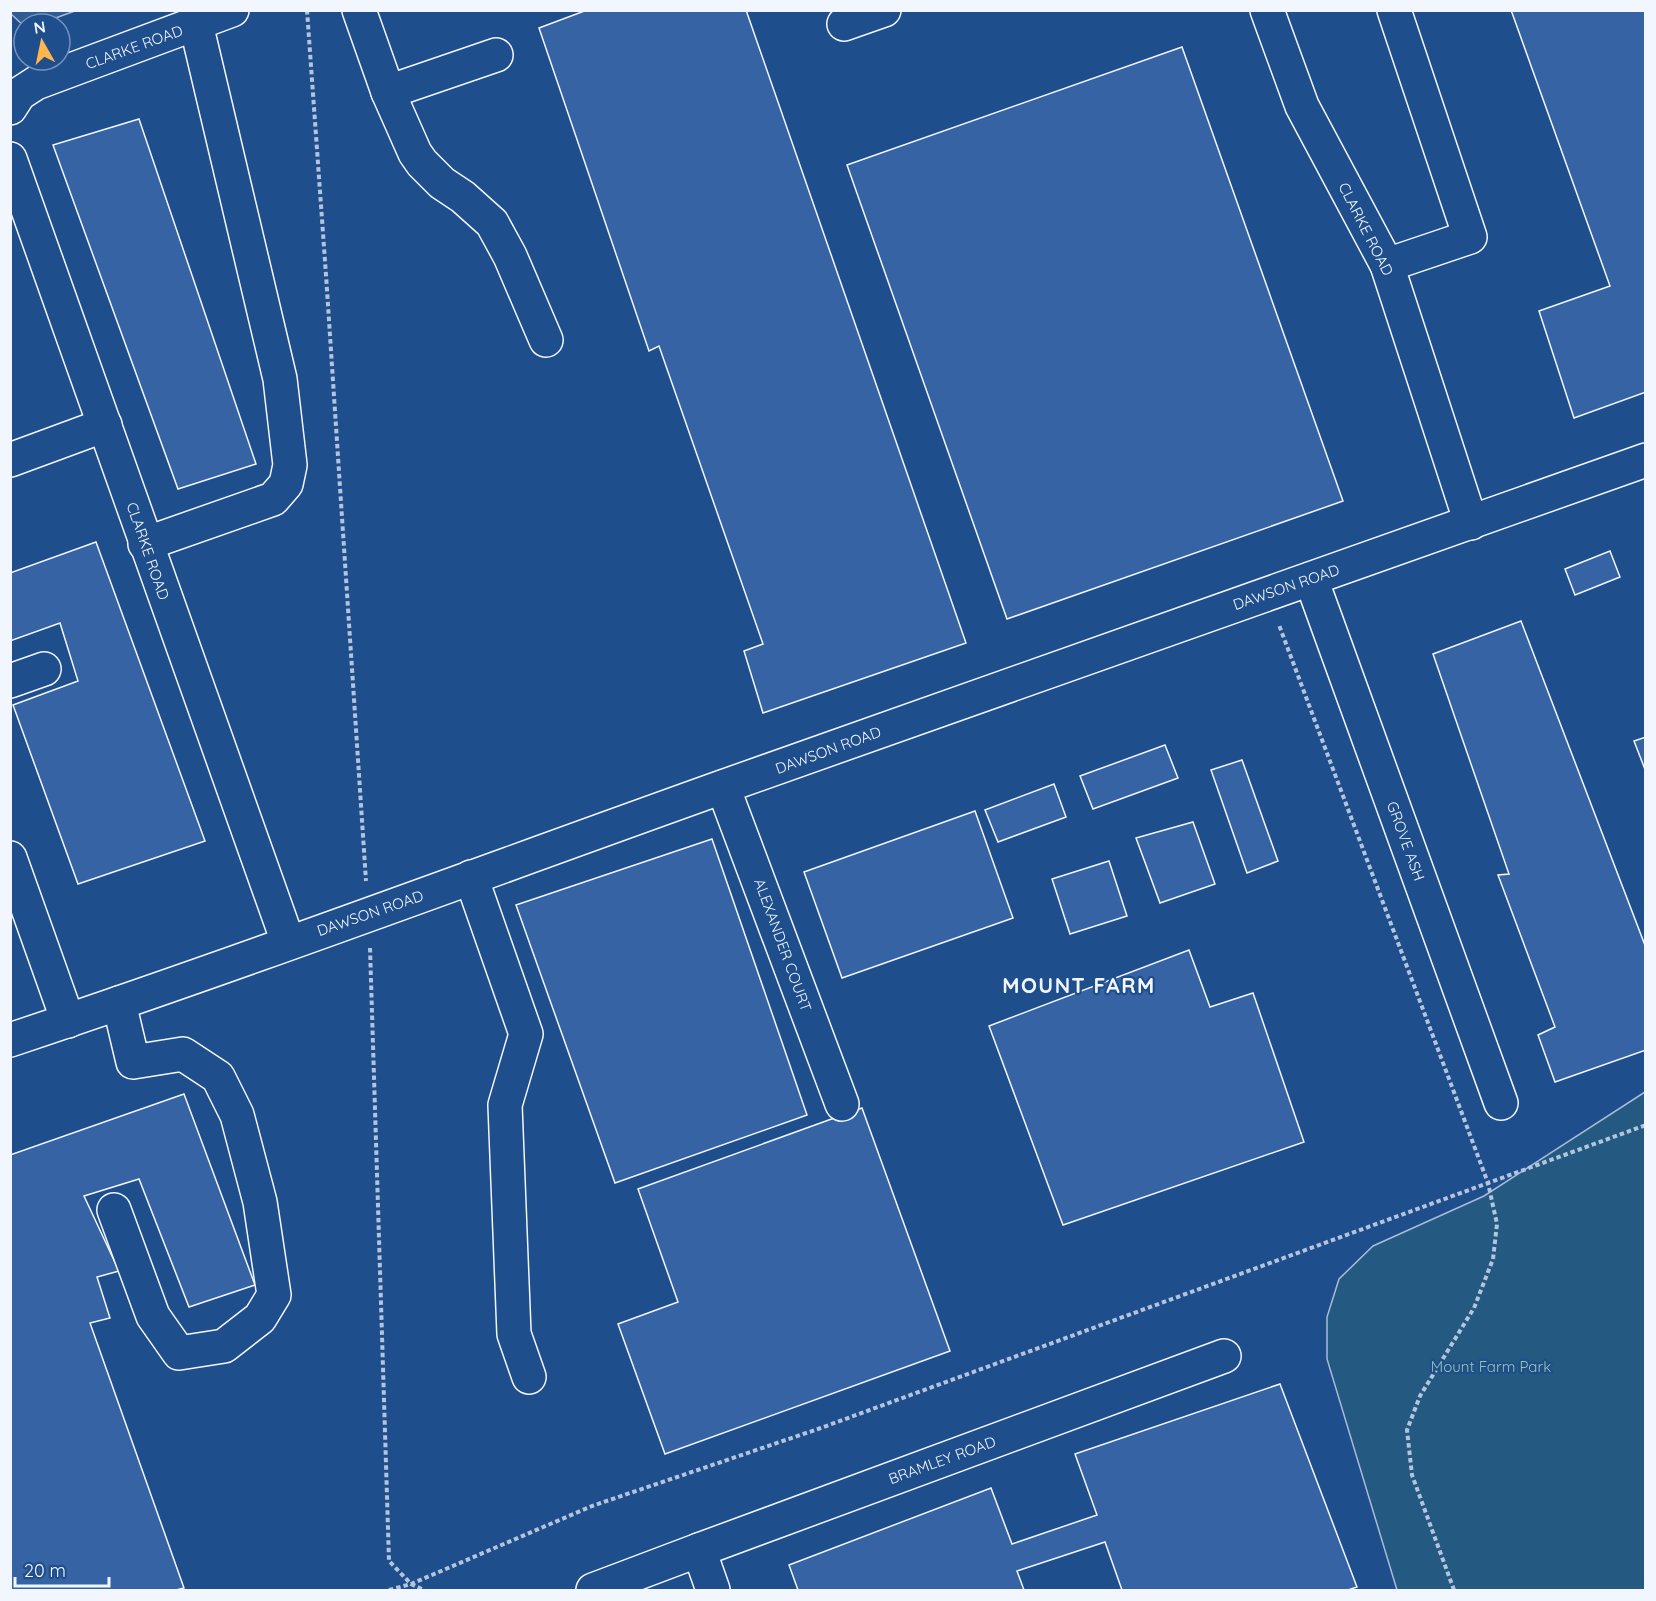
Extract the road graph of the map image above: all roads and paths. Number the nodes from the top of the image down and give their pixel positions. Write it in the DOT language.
graph roads {
  1 [pos="232,10"];
  2 [pos="307,10"];
  3 [pos="359,10"];
  4 [pos="884,10"];
  5 [pos="1267,10"];
  6 [pos="1394,10"];
  7 [pos="196,24"];
  8 [pos="844,24"];
  9 [pos="496,55"];
  10 [pos="388,92"];
  11 [pos="10,108"];
  12 [pos="10,159"];
  13 [pos="1387,265"];
  14 [pos="546,340"];
  15 [pos="105,425"];
  16 [pos="10,460"];
  17 [pos="1646,460"];
  18 [pos="1471,523"];
  19 [pos="145,544"];
  20 [pos="1311,579"];
  21 [pos="1268,593"];
  22 [pos="44,669"];
  23 [pos="10,681"];
  24 [pos="723,787"];
  25 [pos="10,858"];
  26 [pos="471,878"];
  27 [pos="368,915"];
  28 [pos="288,942"];
  29 [pos="119,1003"];
  30 [pos="69,1021"];
  31 [pos="10,1040"];
  32 [pos="1501,1103"];
  33 [pos="842,1104"];
  34 [pos="1646,1125"];
  35 [pos="1488,1183"];
  36 [pos="114,1210"];
  37 [pos="1224,1356"];
  38 [pos="529,1377"];
  39 [pos="699,1550"];
  40 [pos="411,1584"];
  41 [pos="389,1590"];
  42 [pos="424,1590"];
  43 [pos="593,1590"];
  44 [pos="713,1590"];
  45 [pos="1454,1590"];
  1 -- 7 [label="street, CLARKE ROAD"];
  2 -- 27 [label="path"];
  3 -- 10 [label="street"];
  4 -- 8 [label="street"];
  5 -- 13 [label="street, CLARKE ROAD"];
  6 -- 13 [label="street"];
  7 -- 11 [label="street, CLARKE ROAD"];
  7 -- 19 [label="street"];
  9 -- 10 [label="street"];
  10 -- 14 [label="street"];
  12 -- 15 [label="street, CLARKE ROAD"];
  13 -- 18 [label="street, CLARKE ROAD"];
  15 -- 16 [label="street"];
  15 -- 19 [label="street, CLARKE ROAD"];
  17 -- 18 [label="street, DAWSON ROAD"];
  18 -- 20 [label="street, DAWSON ROAD"];
  19 -- 28 [label="street, CLARKE ROAD"];
  20 -- 21 [label="street, DAWSON ROAD"];
  20 -- 32 [label="street, GROVE ASH"];
  21 -- 24 [label="street, DAWSON ROAD"];
  21 -- 35 [label="path"];
  22 -- 23 [label="street"];
  24 -- 26 [label="street, DAWSON ROAD"];
  24 -- 33 [label="street, ALEXANDER COURT"];
  25 -- 30 [label="street"];
  26 -- 27 [label="street, DAWSON ROAD"];
  26 -- 38 [label="street"];
  27 -- 28 [label="street, DAWSON ROAD"];
  27 -- 40 [label="path"];
  28 -- 29 [label="street, DAWSON ROAD"];
  29 -- 30 [label="street, DAWSON ROAD"];
  29 -- 36 [label="street"];
  30 -- 31 [label="street, DAWSON ROAD"];
  34 -- 35 [label="path"];
  35 -- 40 [label="path"];
  35 -- 45 [label="path"];
  37 -- 39 [label="street, BRAMLEY ROAD"];
  39 -- 43 [label="street, BRAMLEY ROAD"];
  39 -- 44 [label="street"];
  40 -- 41 [label="path"];
  40 -- 42 [label="path"];
}
